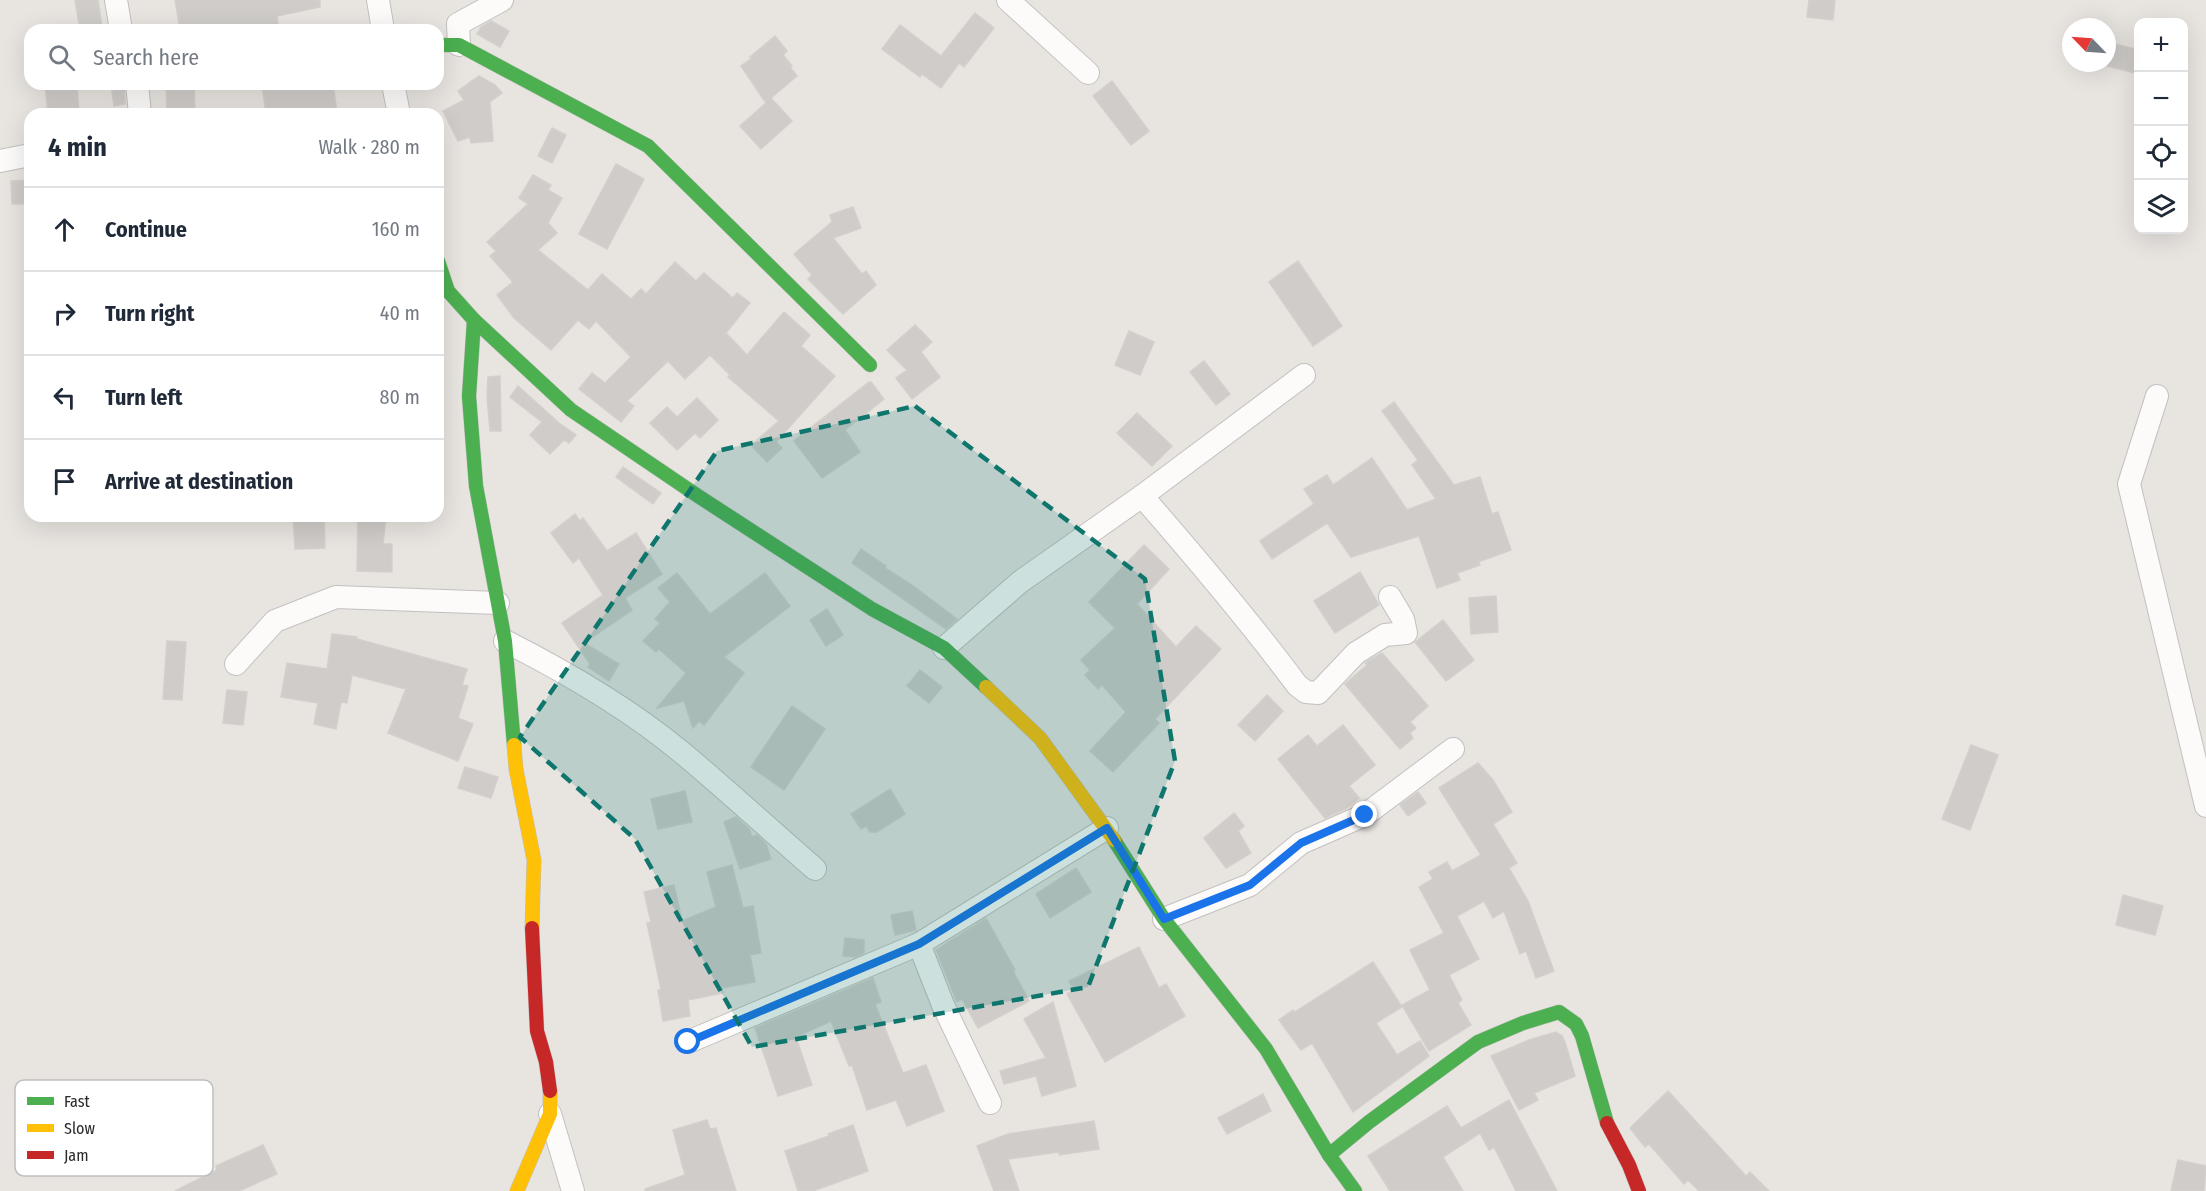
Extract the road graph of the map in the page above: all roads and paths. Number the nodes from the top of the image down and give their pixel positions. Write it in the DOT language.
graph roads {
  1 [pos="116,0"];
  2 [pos="378,0"];
  3 [pos="502,0"];
  4 [pos="1008,0"];
  5 [pos="120,24"];
  6 [pos="382,24"];
  7 [pos="448,45"];
  8 [pos="1088,73"];
  9 [pos="138,90"];
  10 [pos="394,90"];
  11 [pos="139,108"];
  12 [pos="398,108"];
  13 [pos="24,156"];
  14 [pos="1,158"];
  15 [pos="444,279"];
  16 [pos="474,320"];
  17 [pos="870,365"];
  18 [pos="1304,375"];
  19 [pos="2157,396"];
  20 [pos="1142,496"];
  21 [pos="1390,597"];
  22 [pos="498,603"];
  23 [pos="505,641"];
  24 [pos="944,648"];
  25 [pos="236,664"];
  26 [pos="1453,749"];
  27 [pos="2206,806"];
  28 [pos="1107,828"];
  29 [pos="815,869"];
  30 [pos="1164,919"];
  31 [pos="919,944"];
  32 [pos="688,1042"];
  33 [pos="990,1103"];
  34 [pos="550,1114"];
  35 [pos="1329,1155"];
  36 [pos="517,1191"];
  37 [pos="573,1191"];
  38 [pos="1355,1191"];
  39 [pos="1639,1191"];
  1 -- 5 [label="street"];
  2 -- 6 [label="street"];
  3 -- 7 [label="street"];
  4 -- 8 [label="street"];
  7 -- 17 [label="street"];
  9 -- 11 [label="street"];
  10 -- 12 [label="street"];
  13 -- 14 [label="street"];
  15 -- 16 [label="street"];
  16 -- 22 [label="street"];
  16 -- 24 [label="street"];
  18 -- 20 [label="street"];
  19 -- 27 [label="street"];
  20 -- 21 [label="street"];
  20 -- 24 [label="street"];
  22 -- 23 [label="street"];
  22 -- 25 [label="street"];
  23 -- 29 [label="street"];
  23 -- 34 [label="street"];
  24 -- 28 [label="street"];
  26 -- 30 [label="street"];
  28 -- 30 [label="street"];
  28 -- 31 [label="street"];
  30 -- 35 [label="street"];
  31 -- 32 [label="street"];
  31 -- 33 [label="street"];
  34 -- 36 [label="street"];
  34 -- 37 [label="street"];
  35 -- 38 [label="street"];
  35 -- 39 [label="street"];
}
